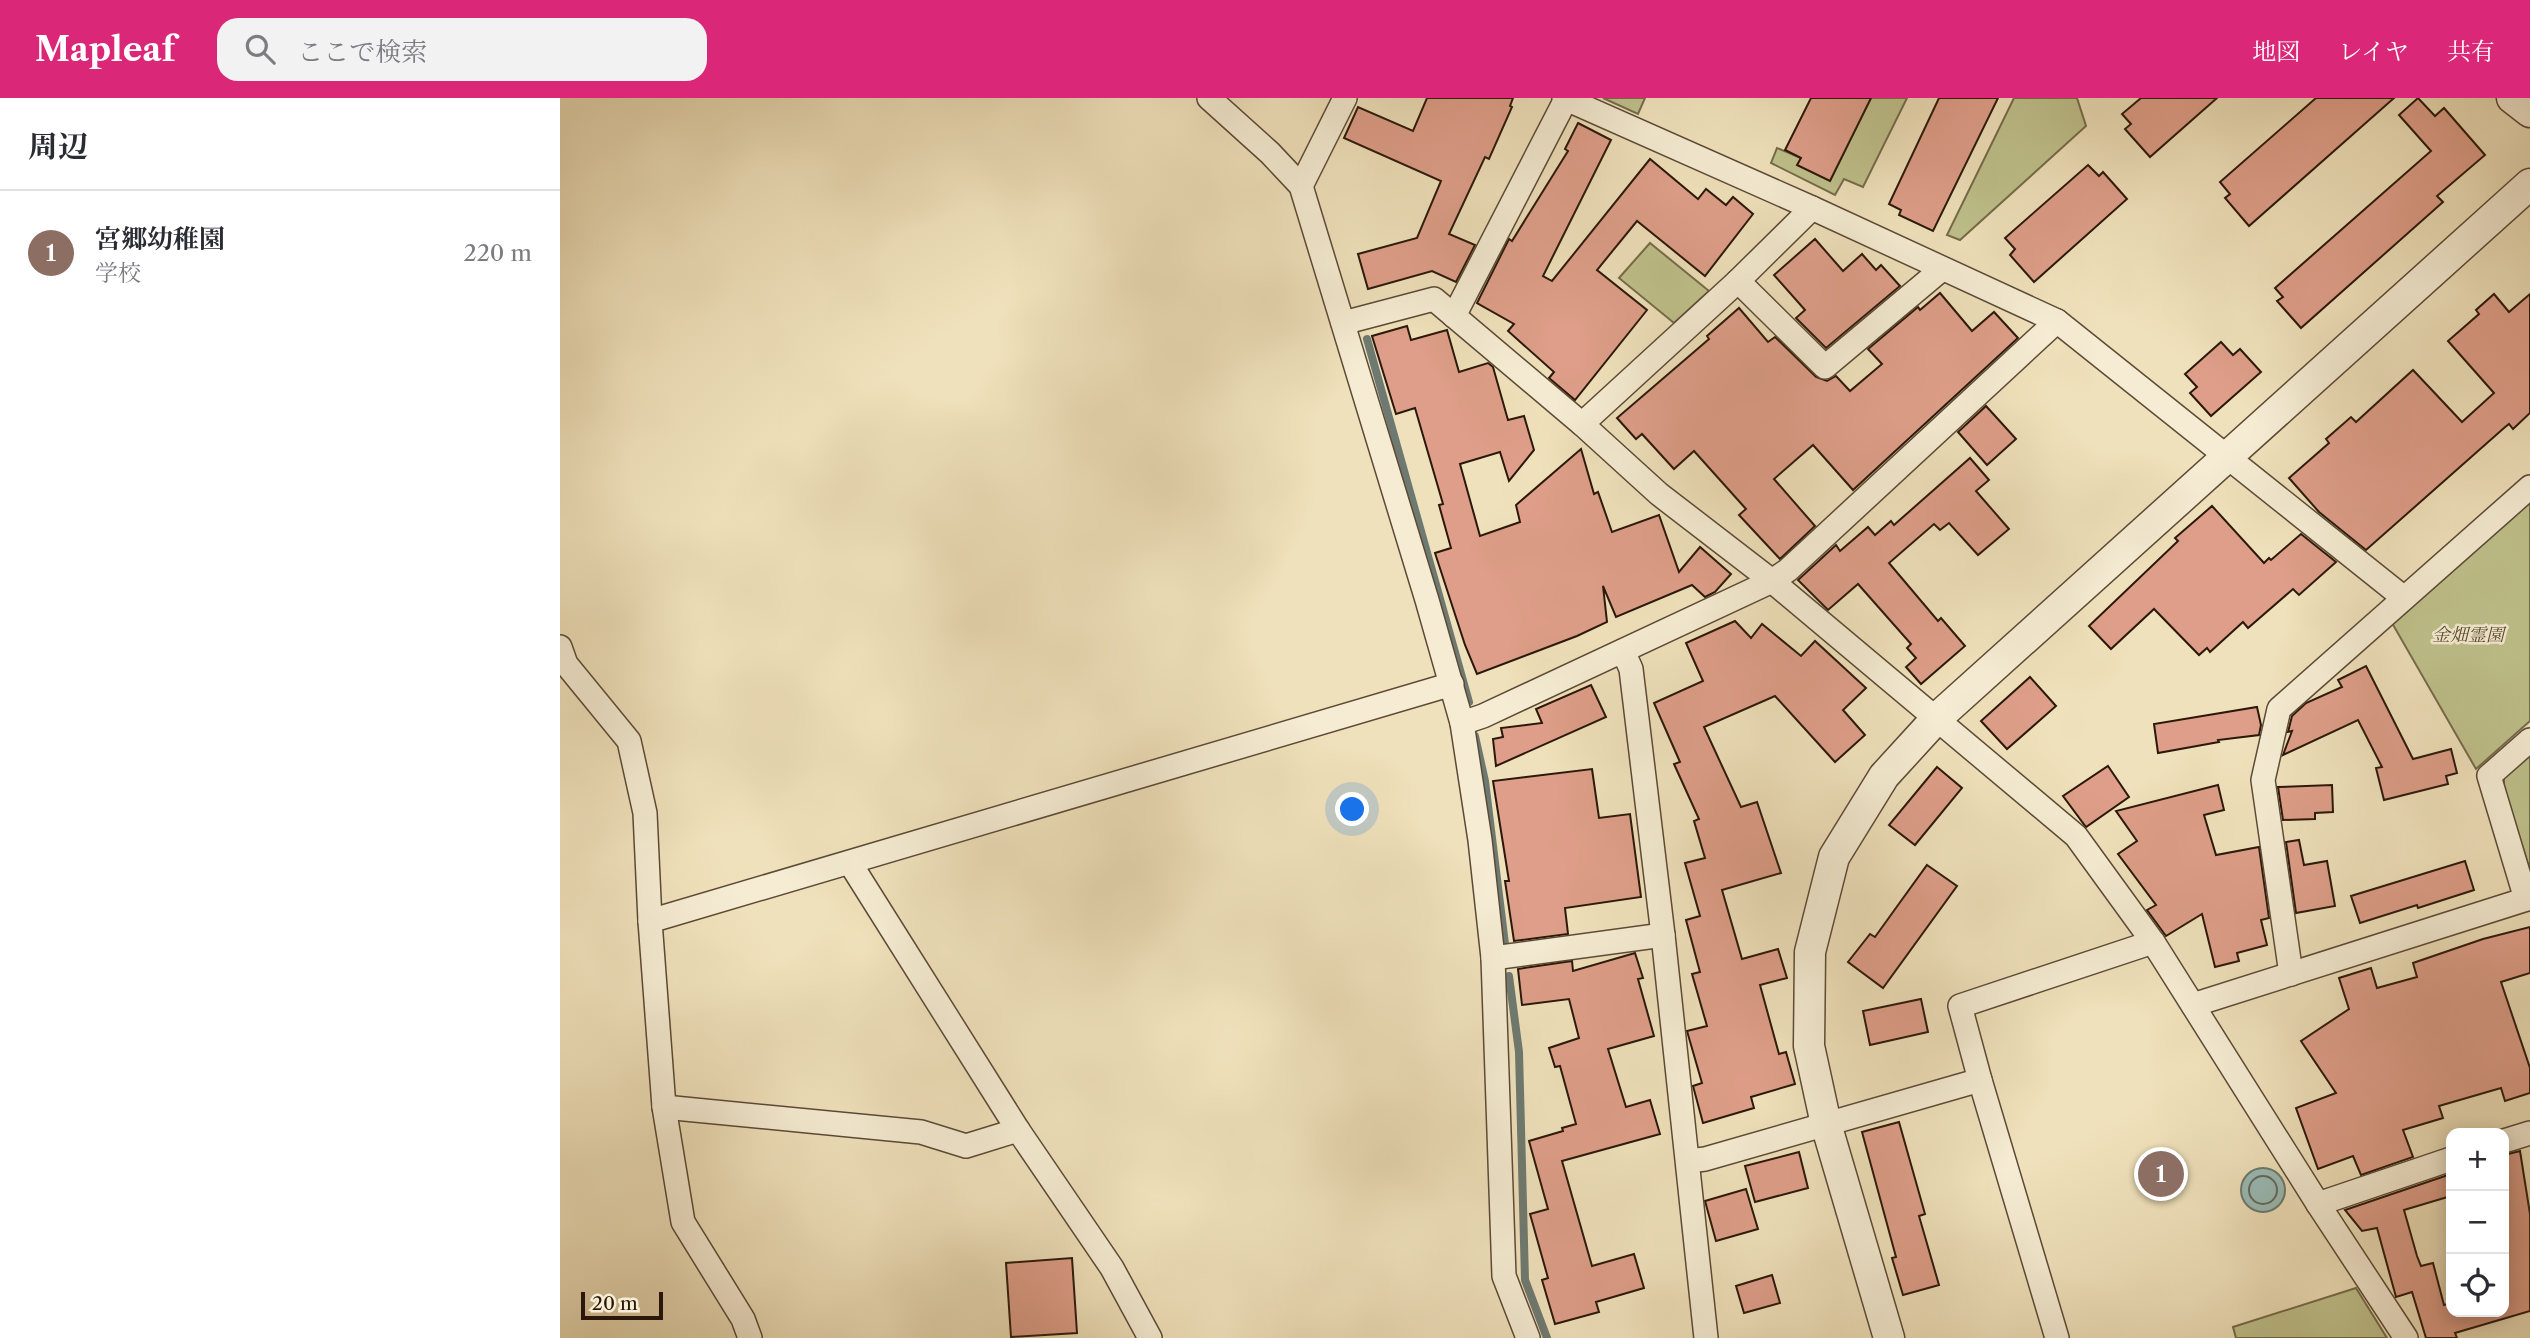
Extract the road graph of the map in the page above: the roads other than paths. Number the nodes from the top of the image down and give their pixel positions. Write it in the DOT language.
graph roads {
  1 [pos="1209,98"];
  2 [pos="1345,98"];
  3 [pos="2512,98"];
  4 [pos="1565,99"];
  5 [pos="2530,112"];
  6 [pos="2530,184"];
  7 [pos="1301,186"];
  8 [pos="1812,208"];
  9 [pos="1942,269"];
  10 [pos="1738,281"];
  11 [pos="1454,316"];
  12 [pos="2057,321"];
  13 [pos="1343,323"];
  14 [pos="1582,424"];
  15 [pos="2227,455"];
  16 [pos="2530,487"];
  17 [pos="1772,581"];
  18 [pos="2404,598"];
  19 [pos="560,647"];
  20 [pos="1623,651"];
  21 [pos="1452,684"];
  22 [pos="1937,718"];
  23 [pos="1462,723"];
  24 [pos="2530,740"];
  25 [pos="850,863"];
  26 [pos="2528,898"];
  27 [pos="650,921"];
  28 [pos="1663,935"];
  29 [pos="2153,942"];
  30 [pos="1493,958"];
  31 [pos="2291,974"];
  32 [pos="2193,1005"];
  33 [pos="1980,1080"];
  34 [pos="664,1107"];
  35 [pos="1826,1124"];
  36 [pos="1018,1130"];
  37 [pos="2530,1133"];
  38 [pos="2509,1139"];
  39 [pos="1688,1161"];
  40 [pos="2446,1161"];
  41 [pos="2318,1204"];
  42 [pos="750,1338"];
  43 [pos="1150,1338"];
  44 [pos="1528,1338"];
  45 [pos="1706,1338"];
  46 [pos="1889,1338"];
  47 [pos="2057,1338"];
  48 [pos="2406,1338"];
  1 -- 7 [label="street"];
  2 -- 7 [label="street"];
  3 -- 5 [label="street"];
  4 -- 8 [label="street"];
  4 -- 11 [label="street"];
  6 -- 15 [label="street"];
  7 -- 13 [label="street"];
  8 -- 9 [label="street"];
  8 -- 10 [label="street"];
  9 -- 10 [label="street"];
  9 -- 12 [label="street"];
  10 -- 14 [label="street"];
  11 -- 13 [label="street"];
  11 -- 14 [label="street"];
  12 -- 15 [label="street"];
  12 -- 17 [label="street"];
  13 -- 21 [label="street"];
  14 -- 17 [label="street"];
  15 -- 18 [label="street"];
  15 -- 22 [label="street"];
  16 -- 18 [label="street"];
  17 -- 20 [label="street"];
  17 -- 22 [label="street"];
  18 -- 31 [label="street"];
  19 -- 27 [label="street"];
  20 -- 23 [label="street"];
  20 -- 28 [label="street"];
  21 -- 23 [label="street"];
  21 -- 25 [label="street"];
  22 -- 29 [label="street"];
  22 -- 35 [label="street"];
  23 -- 30 [label="street"];
  24 -- 26 [label="street"];
  25 -- 27 [label="street"];
  25 -- 36 [label="street"];
  26 -- 31 [label="street"];
  27 -- 34 [label="street"];
  28 -- 30 [label="street"];
  28 -- 39 [label="street"];
  29 -- 32 [label="street"];
  29 -- 33 [label="street"];
  30 -- 44 [label="street"];
  31 -- 32 [label="street"];
  32 -- 41 [label="street"];
  33 -- 35 [label="street"];
  33 -- 47 [label="street"];
  34 -- 36 [label="street"];
  34 -- 42 [label="street"];
  35 -- 39 [label="street"];
  35 -- 46 [label="street"];
  36 -- 43 [label="street"];
  37 -- 38 [label="street"];
  39 -- 45 [label="street"];
  40 -- 41 [label="street"];
  41 -- 48 [label="street"];
}
